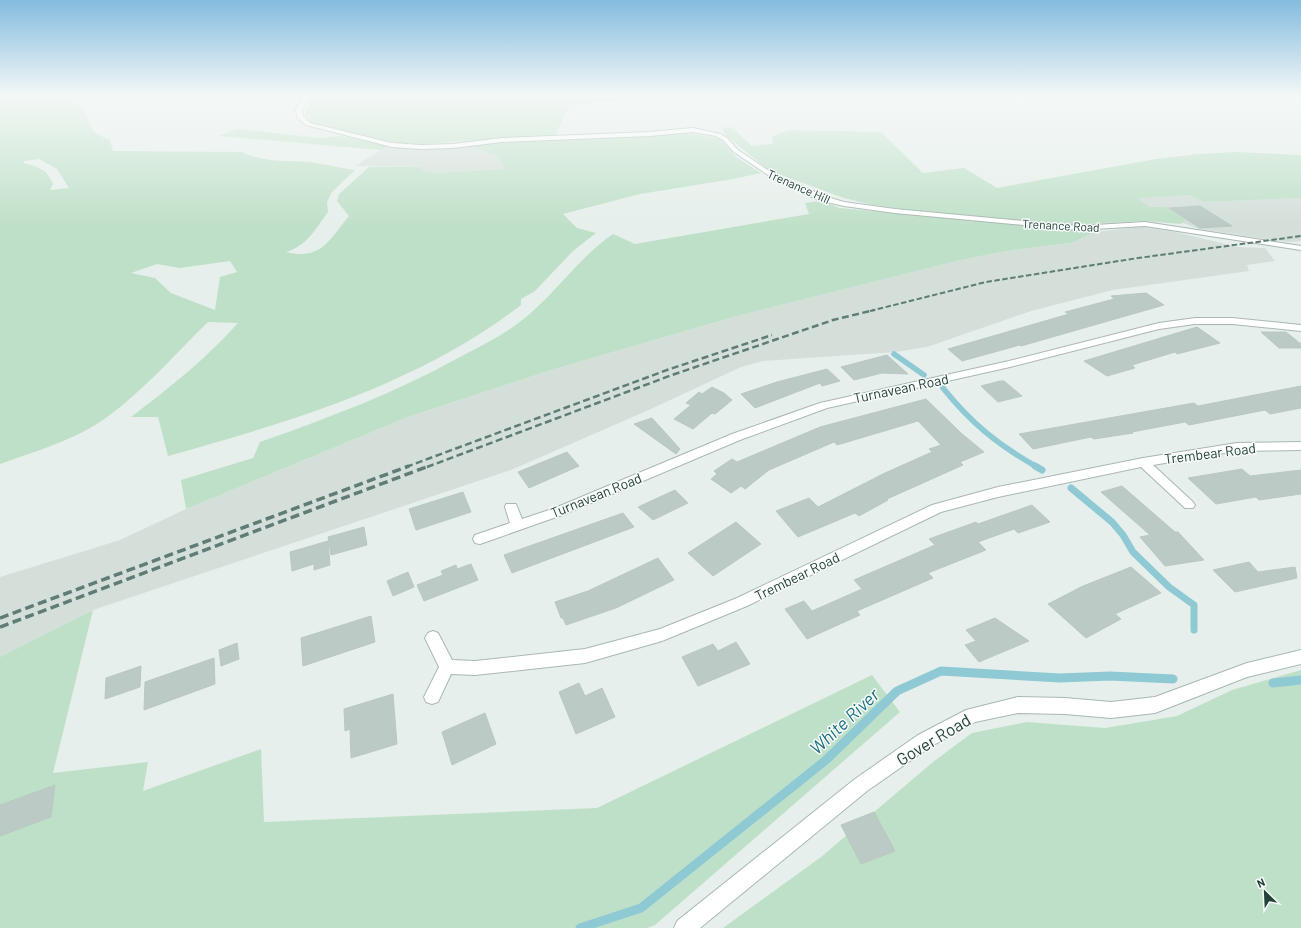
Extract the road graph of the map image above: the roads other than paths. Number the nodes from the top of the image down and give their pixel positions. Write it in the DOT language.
graph roads {
  1 [pos="369,139"];
  2 [pos="515,139"];
  3 [pos="725,139"];
  4 [pos="844,204"];
  5 [pos="1301,248"];
  6 [pos="1301,328"];
  7 [pos="1301,446"];
  8 [pos="1143,462"];
  9 [pos="1189,505"];
  10 [pos="511,507"];
  11 [pos="518,526"];
  12 [pos="480,539"];
  13 [pos="433,638"];
  14 [pos="1301,657"];
  15 [pos="447,667"];
  16 [pos="432,697"];
  17 [pos="684,928"];
  1 -- 2 [label="street, Trenance Hill"];
  3 -- 4 [label="street, Trenance Hill"];
  4 -- 5 [label="street, Trenance Road"];
  6 -- 11 [label="street, Turnavean Road"];
  7 -- 8 [label="street, Trembear Road"];
  8 -- 9 [label="street, Trembear Road"];
  8 -- 15 [label="street, Trembear Road"];
  10 -- 11 [label="street"];
  11 -- 12 [label="street, Turnavean Road"];
  13 -- 15 [label="street"];
  14 -- 17 [label="street, Gover Road"];
  15 -- 16 [label="street"];
}
